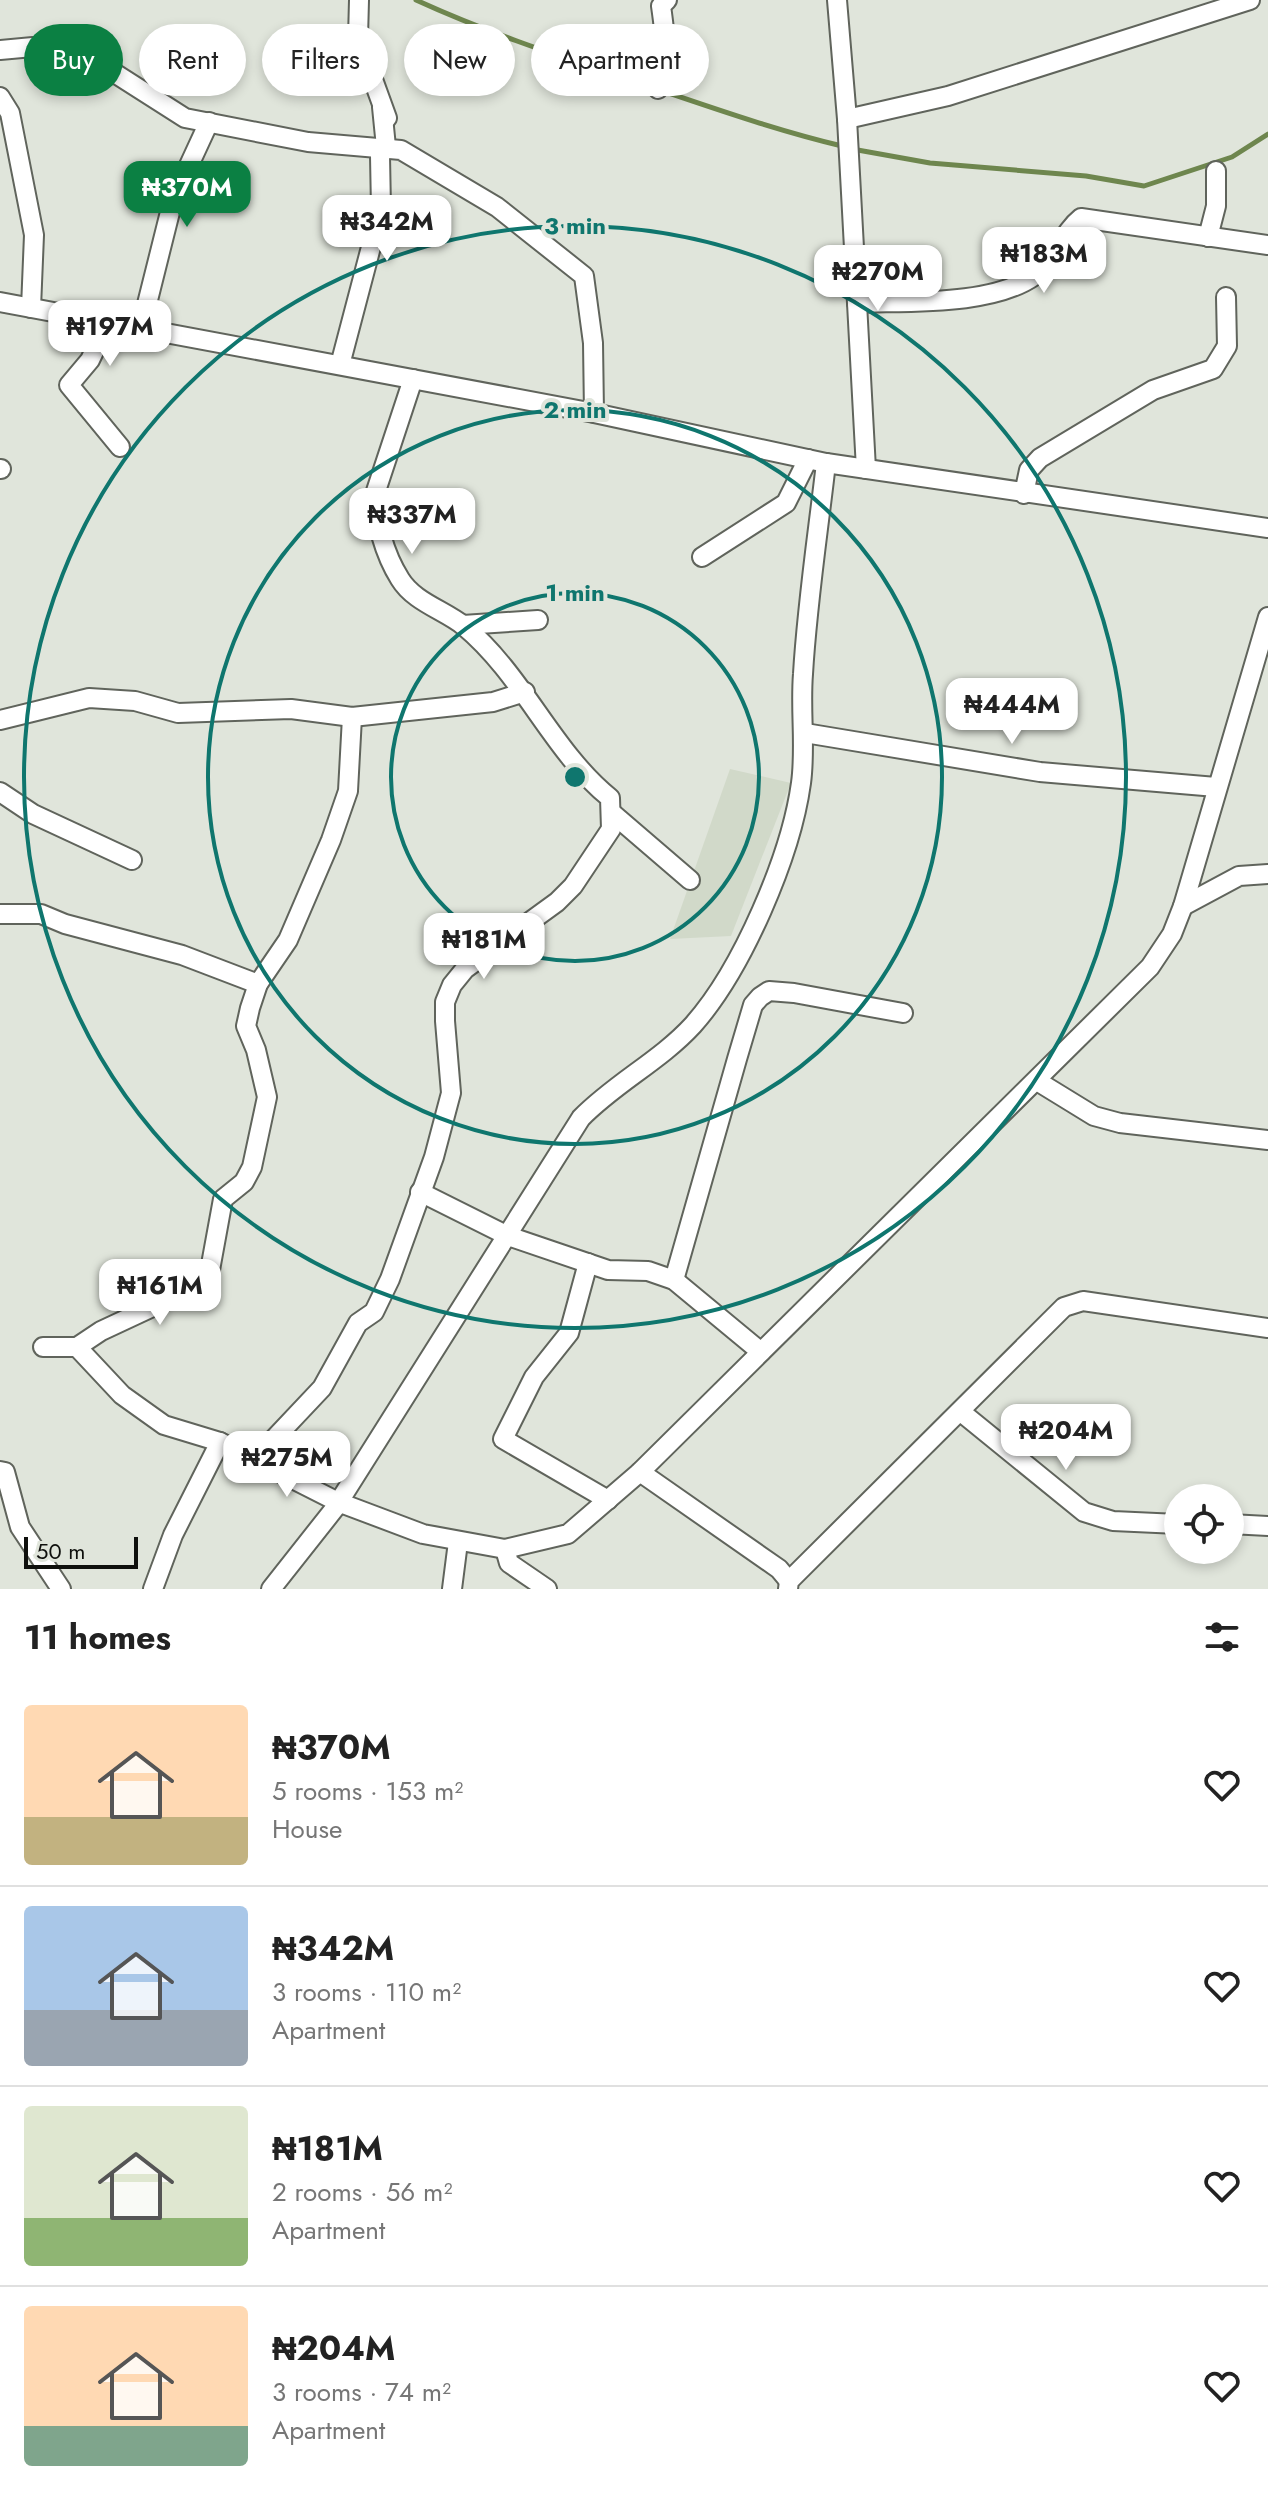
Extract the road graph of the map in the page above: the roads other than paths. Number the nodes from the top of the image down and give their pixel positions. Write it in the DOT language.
graph roads {
  1 [pos="359,0"];
  2 [pos="667,0"];
  3 [pos="837,0"];
  4 [pos="1250,0"];
  5 [pos="665,24"];
  6 [pos="0,50"];
  7 [pos="0,97"];
  8 [pos="847,119"];
  9 [pos="209,122"];
  10 [pos="393,148"];
  11 [pos="1216,171"];
  12 [pos="1208,237"];
  13 [pos="1268,245"];
  14 [pos="1226,297"];
  15 [pos="0,302"];
  16 [pos="857,303"];
  17 [pos="31,308"];
  18 [pos="108,322"];
  19 [pos="141,328"];
  20 [pos="340,365"];
  21 [pos="413,379"];
  22 [pos="594,413"];
  23 [pos="120,447"];
  24 [pos="817,461"];
  25 [pos="866,469"];
  26 [pos="1024,494"];
  27 [pos="1268,528"];
  28 [pos="702,557"];
  29 [pos="1268,617"];
  30 [pos="538,620"];
  31 [pos="463,625"];
  32 [pos="525,692"];
  33 [pos="352,717"];
  34 [pos="0,720"];
  35 [pos="805,733"];
  36 [pos="1216,787"];
  37 [pos="0,792"];
  38 [pos="612,813"];
  39 [pos="132,860"];
  40 [pos="1268,874"];
  41 [pos="690,880"];
  42 [pos="1183,906"];
  43 [pos="0,914"];
  44 [pos="258,984"];
  45 [pos="903,1013"];
  46 [pos="1037,1081"];
  47 [pos="1268,1140"];
  48 [pos="420,1192"];
  49 [pos="508,1236"];
  50 [pos="588,1263"];
  51 [pos="674,1280"];
  52 [pos="1268,1328"];
  53 [pos="43,1347"];
  54 [pos="77,1347"];
  55 [pos="761,1352"];
  56 [pos="961,1412"];
  57 [pos="220,1442"];
  58 [pos="255,1459"];
  59 [pos="0,1471"];
  60 [pos="640,1472"];
  61 [pos="608,1500"];
  62 [pos="338,1502"];
  63 [pos="1164,1523"];
  64 [pos="1244,1525"];
  65 [pos="1268,1526"];
  66 [pos="458,1542"];
  67 [pos="505,1549"];
  68 [pos="789,1585"];
  69 [pos="61,1589"];
  70 [pos="153,1589"];
  71 [pos="271,1589"];
  72 [pos="452,1589"];
  73 [pos="547,1589"];
  1 -- 10 [label="street"];
  2 -- 5 [label="street"];
  3 -- 8 [label="street"];
  4 -- 8 [label="street"];
  6 -- 9 [label="street"];
  7 -- 17 [label="street"];
  8 -- 16 [label="street"];
  9 -- 10 [label="street"];
  9 -- 19 [label="street"];
  10 -- 20 [label="street"];
  10 -- 22 [label="street"];
  11 -- 12 [label="street"];
  12 -- 13 [label="street"];
  12 -- 16 [label="street"];
  14 -- 26 [label="street"];
  15 -- 17 [label="street"];
  16 -- 25 [label="street"];
  17 -- 18 [label="street"];
  18 -- 19 [label="street"];
  18 -- 23 [label="street"];
  19 -- 20 [label="street"];
  20 -- 21 [label="street"];
  21 -- 22 [label="street"];
  21 -- 31 [label="street"];
  22 -- 24 [label="street"];
  24 -- 25 [label="street"];
  24 -- 28 [label="street"];
  24 -- 35 [label="street"];
  25 -- 26 [label="street"];
  26 -- 27 [label="street"];
  29 -- 36 [label="street"];
  30 -- 31 [label="street"];
  31 -- 32 [label="street"];
  32 -- 33 [label="street"];
  32 -- 38 [label="street"];
  33 -- 34 [label="street"];
  33 -- 44 [label="street"];
  35 -- 36 [label="street"];
  35 -- 49 [label="street"];
  36 -- 42 [label="street"];
  37 -- 39 [label="street"];
  38 -- 41 [label="street"];
  38 -- 48 [label="street"];
  40 -- 42 [label="street"];
  42 -- 46 [label="street"];
  43 -- 44 [label="street"];
  44 -- 54 [label="street"];
  45 -- 51 [label="street"];
  46 -- 47 [label="street"];
  46 -- 55 [label="street"];
  48 -- 49 [label="street"];
  48 -- 58 [label="street"];
  49 -- 50 [label="street"];
  49 -- 62 [label="street"];
  50 -- 51 [label="street"];
  50 -- 61 [label="street"];
  51 -- 55 [label="street"];
  52 -- 56 [label="street"];
  53 -- 54 [label="street"];
  54 -- 57 [label="street"];
  55 -- 60 [label="street"];
  56 -- 63 [label="street"];
  56 -- 68 [label="street"];
  57 -- 58 [label="street"];
  57 -- 70 [label="street"];
  58 -- 62 [label="street"];
  59 -- 69 [label="street"];
  60 -- 61 [label="street"];
  60 -- 68 [label="street"];
  61 -- 67 [label="street"];
  62 -- 66 [label="street"];
  62 -- 71 [label="street"];
  64 -- 65 [label="street"];
  66 -- 67 [label="street"];
  66 -- 72 [label="street"];
  67 -- 73 [label="street"];
}
